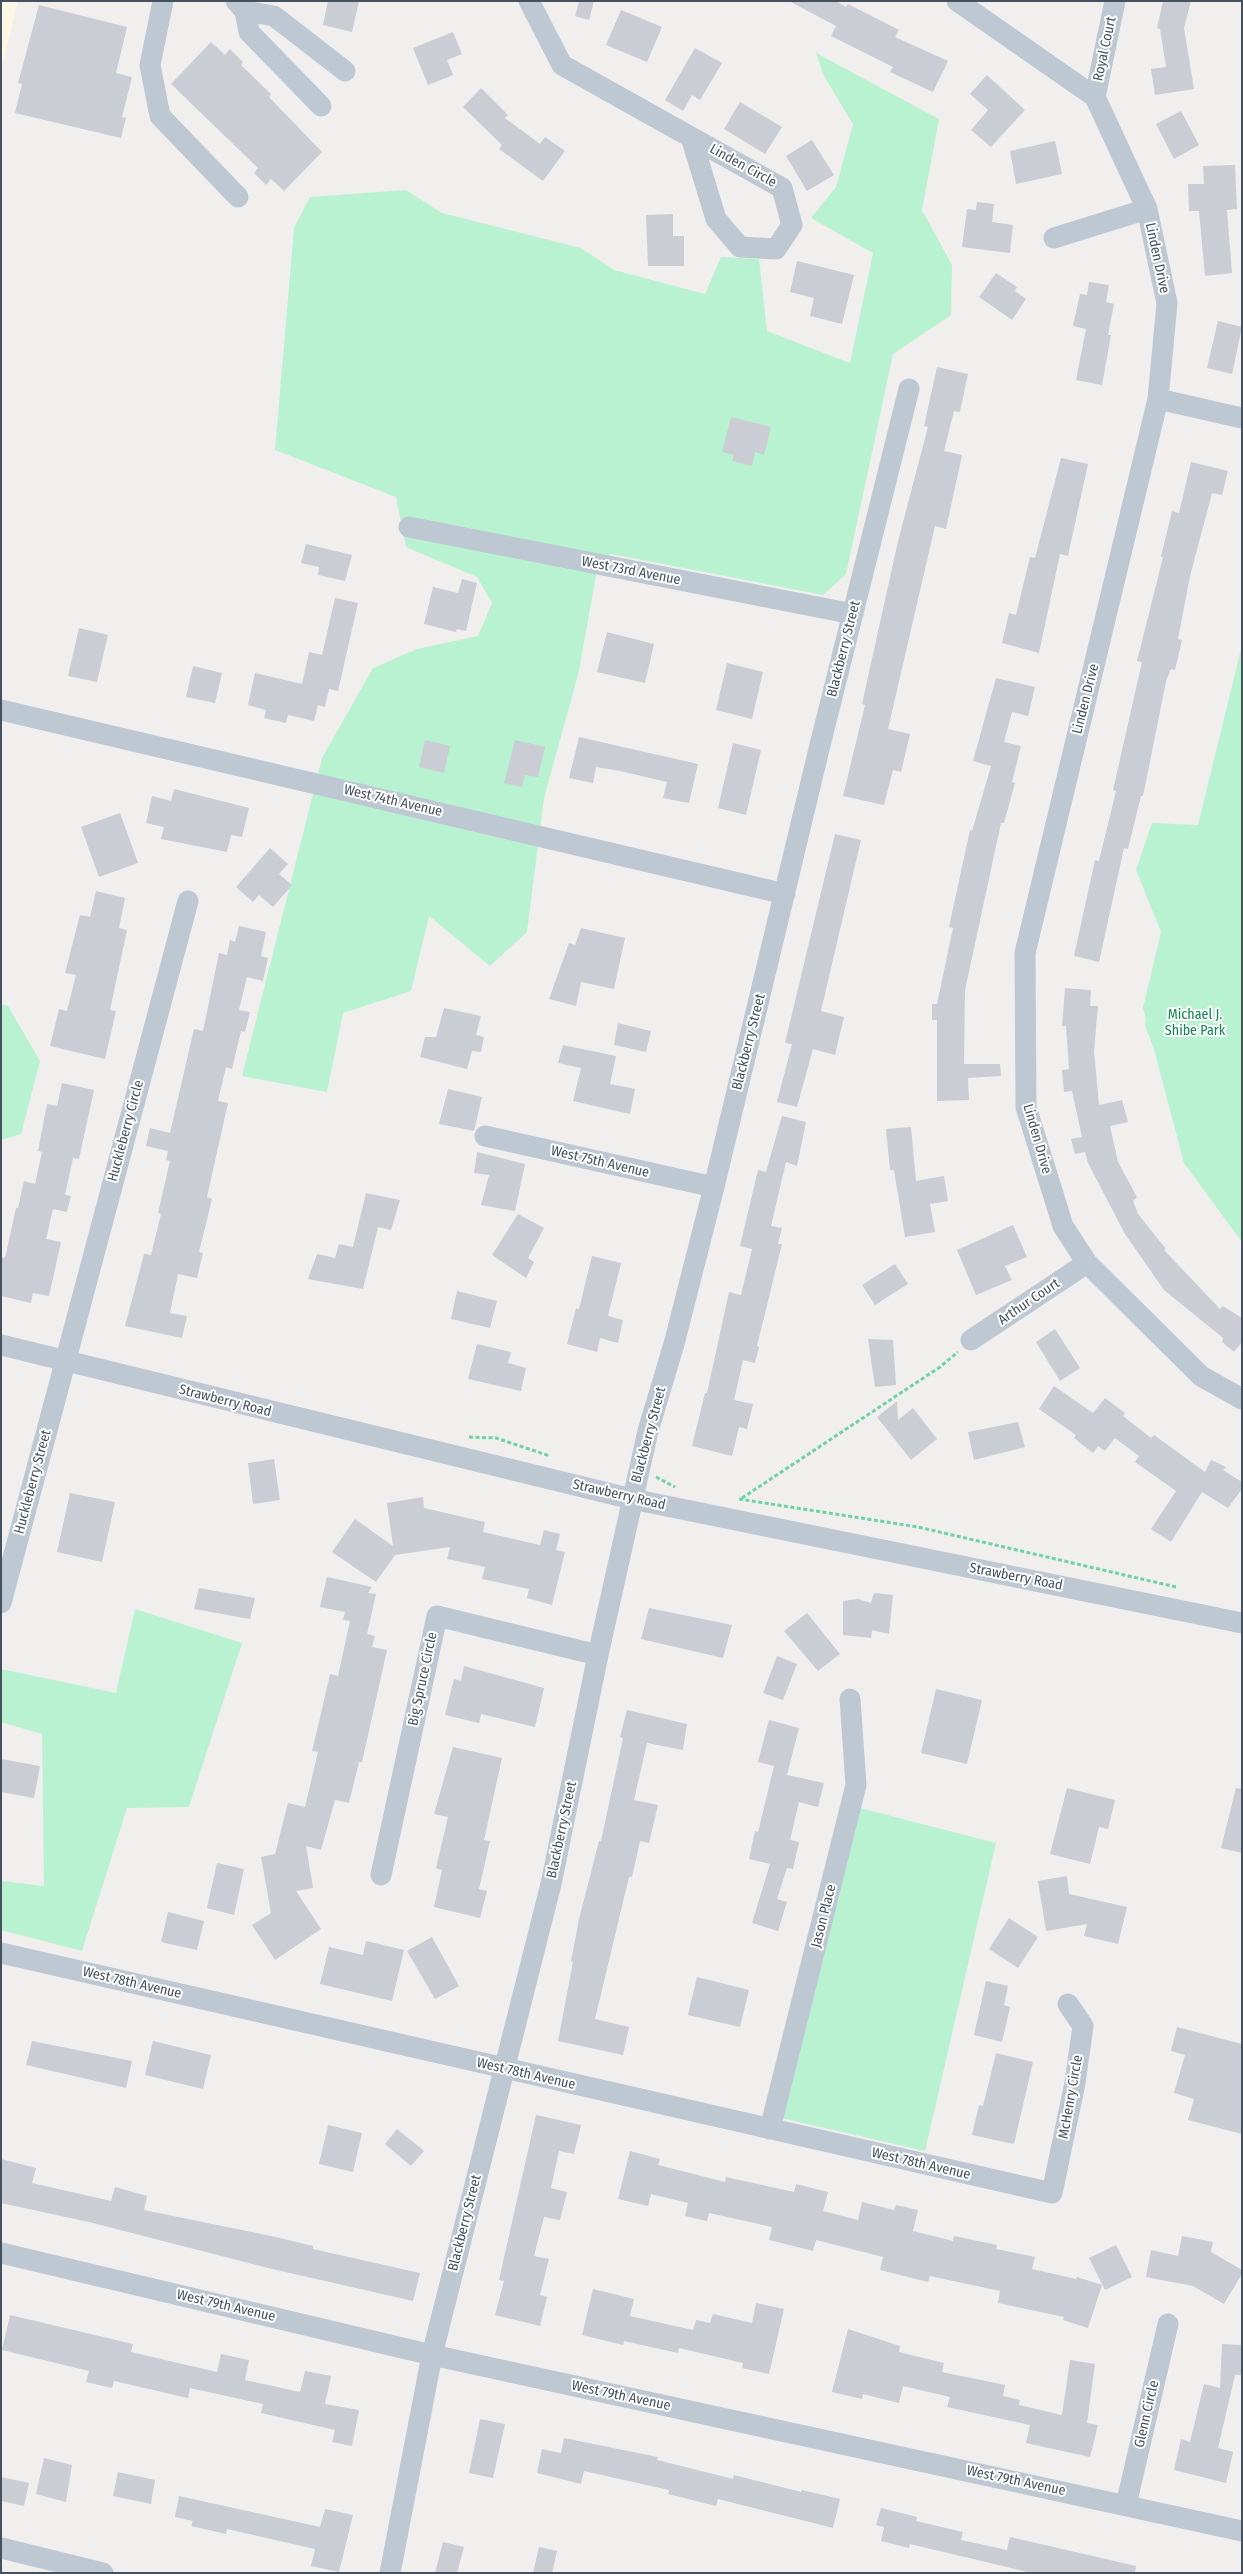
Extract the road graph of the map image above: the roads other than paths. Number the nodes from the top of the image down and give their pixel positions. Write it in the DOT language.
graph roads {
  1 [pos="163,1"];
  2 [pos="529,1"];
  3 [pos="957,1"];
  4 [pos="1115,1"];
  5 [pos="241,6"];
  6 [pos="345,71"];
  7 [pos="1095,97"];
  8 [pos="321,106"];
  9 [pos="692,137"];
  10 [pos="238,197"];
  11 [pos="1147,209"];
  12 [pos="1054,238"];
  13 [pos="909,389"];
  14 [pos="1158,399"];
  15 [pos="1242,418"];
  16 [pos="409,527"];
  17 [pos="853,614"];
  18 [pos="1,710"];
  19 [pos="785,894"];
  20 [pos="188,901"];
  21 [pos="485,1136"];
  22 [pos="714,1187"];
  23 [pos="1087,1263"];
  24 [pos="971,1340"];
  25 [pos="1,1345"];
  26 [pos="65,1362"];
  27 [pos="1242,1399"];
  28 [pos="632,1499"];
  29 [pos="1,1603"];
  30 [pos="1242,1623"];
  31 [pos="598,1655"];
  32 [pos="850,1699"];
  33 [pos="381,1875"];
  34 [pos="1,1953"];
  35 [pos="1068,2004"];
  36 [pos="504,2069"];
  37 [pos="770,2129"];
  38 [pos="1052,2193"];
  39 [pos="1,2253"];
  40 [pos="1168,2324"];
  41 [pos="432,2355"];
  42 [pos="1126,2505"];
  43 [pos="1242,2530"];
  44 [pos="1,2548"];
  45 [pos="101,2572"];
  46 [pos="390,2573"];
  1 -- 10 [label="street"];
  2 -- 9 [label="street, Linden Circle"];
  3 -- 7 [label="street"];
  4 -- 7 [label="street, Royal Court"];
  5 -- 6 [label="street"];
  5 -- 8 [label="street"];
  7 -- 11 [label="street, Linden Drive"];
  9 -- 9 [label="street, Linden Circle"];
  11 -- 12 [label="street"];
  11 -- 14 [label="street, Linden Drive"];
  13 -- 17 [label="street, Blackberry Street"];
  14 -- 15 [label="street"];
  14 -- 23 [label="street, Linden Drive"];
  16 -- 17 [label="street, West 73rd Avenue"];
  17 -- 19 [label="street, Blackberry Street"];
  18 -- 19 [label="street, West 74th Avenue"];
  19 -- 22 [label="street, Blackberry Street"];
  20 -- 26 [label="street, Huckleberry Circle"];
  21 -- 22 [label="street, West 75th Avenue"];
  22 -- 28 [label="street, Blackberry Street"];
  23 -- 24 [label="street, Arthur Court"];
  23 -- 27 [label="street, Linden Drive"];
  25 -- 26 [label="street, Strawberry Road"];
  26 -- 28 [label="street, Strawberry Road"];
  26 -- 29 [label="street, Huckleberry Street"];
  28 -- 30 [label="street, Strawberry Road"];
  28 -- 31 [label="street, Blackberry Street"];
  31 -- 33 [label="street, Big Spruce Circle"];
  31 -- 36 [label="street, Blackberry Street"];
  32 -- 37 [label="street, Jason Place"];
  34 -- 36 [label="street, West 78th Avenue"];
  35 -- 38 [label="street, McHenry Circle"];
  36 -- 37 [label="street, West 78th Avenue"];
  36 -- 41 [label="street, Blackberry Street"];
  37 -- 38 [label="street, West 78th Avenue"];
  39 -- 41 [label="street, West 79th Avenue"];
  40 -- 42 [label="street, Glenn Circle"];
  41 -- 42 [label="street, West 79th Avenue"];
  41 -- 46 [label="street, Blackberry Street"];
  42 -- 43 [label="street, West 79th Avenue"];
  44 -- 45 [label="street"];
}
